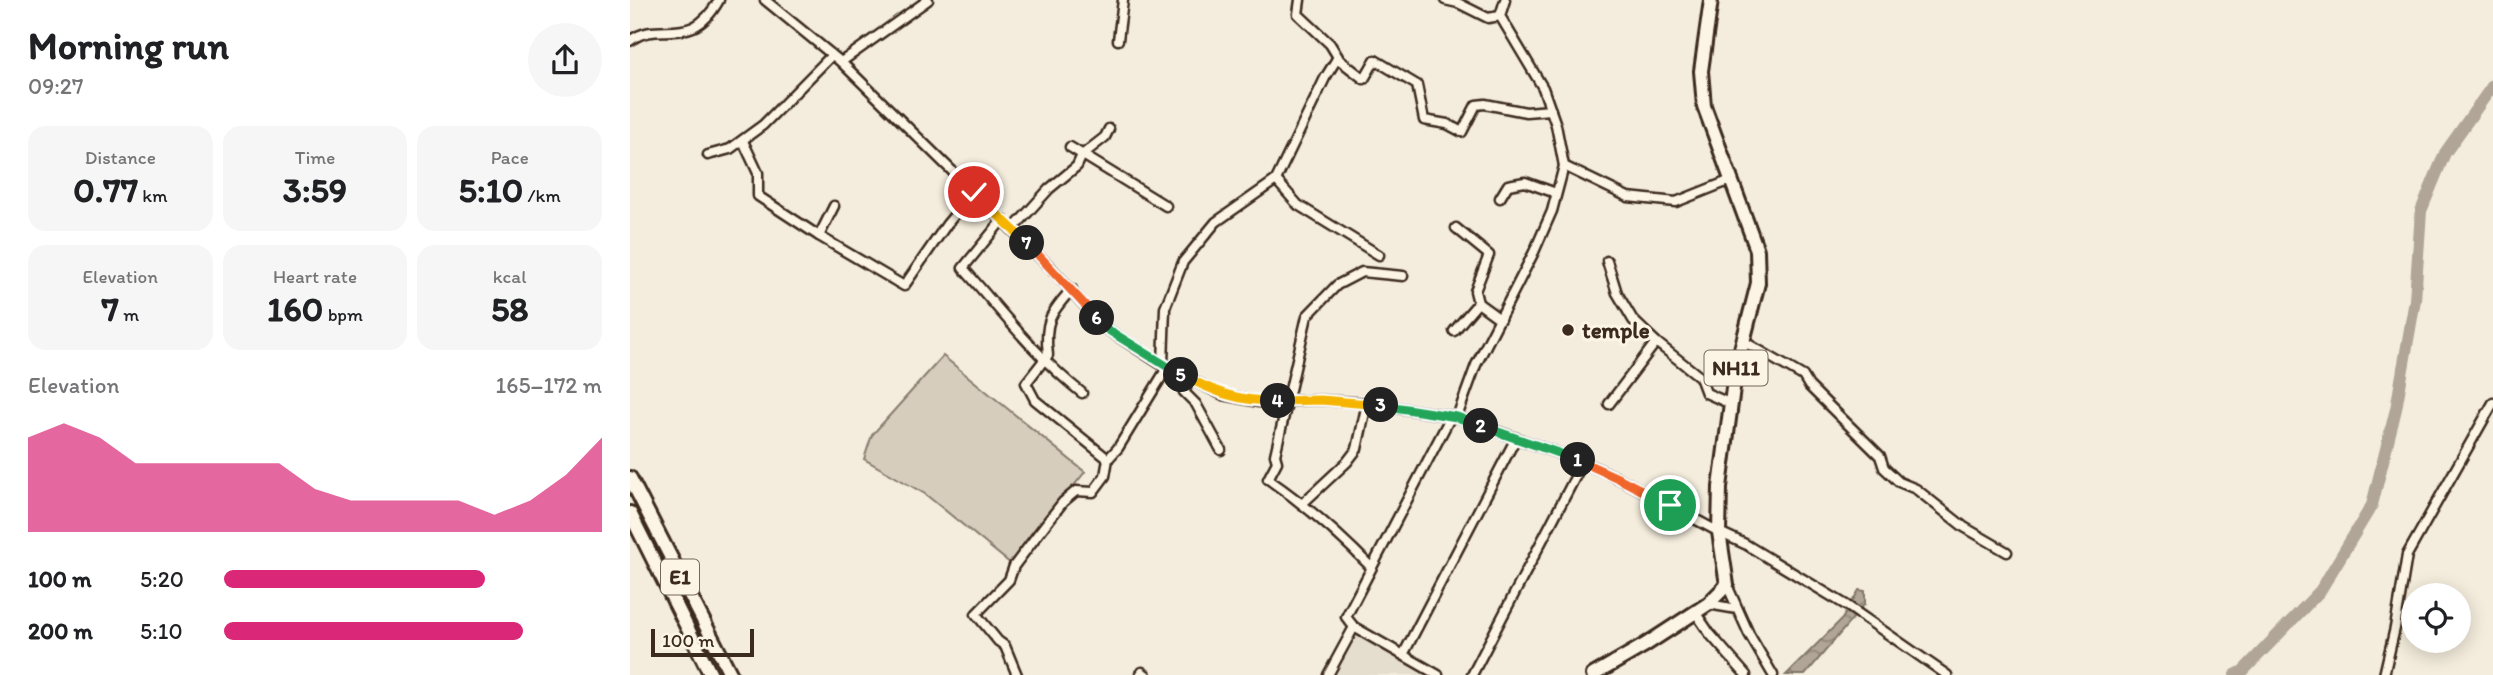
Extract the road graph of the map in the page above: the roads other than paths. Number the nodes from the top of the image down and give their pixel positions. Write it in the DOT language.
graph roads {
  1 [pos="719,0"];
  2 [pos="765,0"];
  3 [pos="928,0"];
  4 [pos="1123,0"];
  5 [pos="1300,0"];
  6 [pos="1445,0"];
  7 [pos="1505,0"];
  8 [pos="1711,0"];
  9 [pos="1500,16"];
  10 [pos="1118,40"];
  11 [pos="630,41"];
  12 [pos="831,56"];
  13 [pos="1337,58"];
  14 [pos="841,62"];
  15 [pos="1551,110"];
  16 [pos="1109,129"];
  17 [pos="743,141"];
  18 [pos="1070,147"];
  19 [pos="708,155"];
  20 [pos="1082,155"];
  21 [pos="1564,166"];
  22 [pos="1276,180"];
  23 [pos="1731,180"];
  24 [pos="974,192"];
  25 [pos="1556,193"];
  26 [pos="1500,198"];
  27 [pos="834,206"];
  28 [pos="1166,206"];
  29 [pos="1003,219"];
  30 [pos="1456,228"];
  31 [pos="1013,229"];
  32 [pos="819,236"];
  33 [pos="1379,255"];
  34 [pos="1607,261"];
  35 [pos="1404,276"];
  36 [pos="1072,289"];
  37 [pos="1478,303"];
  38 [pos="1500,319"];
  39 [pos="1454,331"];
  40 [pos="1743,341"];
  41 [pos="1656,342"];
  42 [pos="1043,361"];
  43 [pos="1165,366"];
  44 [pos="1190,379"];
  45 [pos="1082,393"];
  46 [pos="1287,401"];
  47 [pos="1367,403"];
  48 [pos="2493,403"];
  49 [pos="1609,404"];
  50 [pos="1731,404"];
  51 [pos="1454,417"];
  52 [pos="1516,438"];
  53 [pos="1221,450"];
  54 [pos="1108,459"];
  55 [pos="1583,462"];
  56 [pos="630,478"];
  57 [pos="1303,503"];
  58 [pos="630,513"];
  59 [pos="1719,532"];
  60 [pos="2007,552"];
  61 [pos="1371,567"];
  62 [pos="1727,586"];
  63 [pos="1708,604"];
  64 [pos="1737,609"];
  65 [pos="1695,612"];
  66 [pos="1354,627"];
  67 [pos="1403,655"];
  68 [pos="711,675"];
  69 [pos="731,675"];
  70 [pos="1017,675"];
  71 [pos="1140,675"];
  72 [pos="1146,675"];
  73 [pos="1328,675"];
  74 [pos="1438,675"];
  75 [pos="1472,675"];
  76 [pos="1593,675"];
  77 [pos="1746,675"];
  78 [pos="1773,675"];
  79 [pos="1947,675"];
  80 [pos="2384,675"];
  1 -- 11 [label="street"];
  2 -- 12 [label="street"];
  3 -- 14 [label="street"];
  4 -- 10 [label="street"];
  5 -- 13 [label="street"];
  6 -- 9 [label="street"];
  7 -- 9 [label="street"];
  8 -- 23 [label="highway, NH11"];
  9 -- 15 [label="street"];
  12 -- 14 [label="street"];
  12 -- 17 [label="street"];
  13 -- 15 [label="street"];
  13 -- 22 [label="street"];
  14 -- 24 [label="street"];
  15 -- 21 [label="street"];
  16 -- 20 [label="street"];
  17 -- 19 [label="street"];
  17 -- 32 [label="street"];
  18 -- 20 [label="street"];
  20 -- 28 [label="street"];
  20 -- 31 [label="street"];
  21 -- 23 [label="street"];
  21 -- 25 [label="street"];
  22 -- 33 [label="street"];
  22 -- 43 [label="street"];
  23 -- 40 [label="highway, NH11"];
  24 -- 29 [label="street"];
  24 -- 32 [label="street"];
  25 -- 26 [label="street"];
  25 -- 38 [label="street"];
  27 -- 32 [label="street"];
  29 -- 31 [label="street"];
  29 -- 42 [label="street"];
  30 -- 37 [label="street"];
  31 -- 36 [label="street"];
  34 -- 41 [label="street"];
  35 -- 46 [label="street"];
  36 -- 42 [label="street"];
  36 -- 43 [label="street"];
  37 -- 38 [label="street"];
  37 -- 39 [label="street"];
  38 -- 51 [label="street"];
  40 -- 50 [label="highway, NH11"];
  40 -- 60 [label="street"];
  41 -- 49 [label="street"];
  41 -- 50 [label="street"];
  42 -- 45 [label="street"];
  42 -- 54 [label="street"];
  43 -- 44 [label="street"];
  43 -- 54 [label="street"];
  44 -- 46 [label="street"];
  44 -- 53 [label="street"];
  46 -- 47 [label="street"];
  46 -- 57 [label="street"];
  47 -- 51 [label="street"];
  47 -- 57 [label="street"];
  48 -- 80 [label="street"];
  50 -- 59 [label="highway, NH11"];
  51 -- 52 [label="street"];
  51 -- 61 [label="street"];
  52 -- 55 [label="street"];
  52 -- 67 [label="street"];
  54 -- 70 [label="street"];
  55 -- 59 [label="street"];
  55 -- 75 [label="street"];
  56 -- 69 [label="highway, E1"];
  57 -- 61 [label="street"];
  58 -- 68 [label="highway, E1"];
  59 -- 62 [label="highway, NH11"];
  59 -- 79 [label="street"];
  61 -- 66 [label="street"];
  62 -- 63 [label="highway"];
  62 -- 64 [label="street"];
  63 -- 64 [label="street"];
  63 -- 65 [label="highway"];
  64 -- 78 [label="street"];
  65 -- 76 [label="highway"];
  65 -- 77 [label="street"];
  66 -- 67 [label="street"];
  66 -- 73 [label="street"];
  67 -- 74 [label="street"];
  71 -- 72 [label="street"];
}
